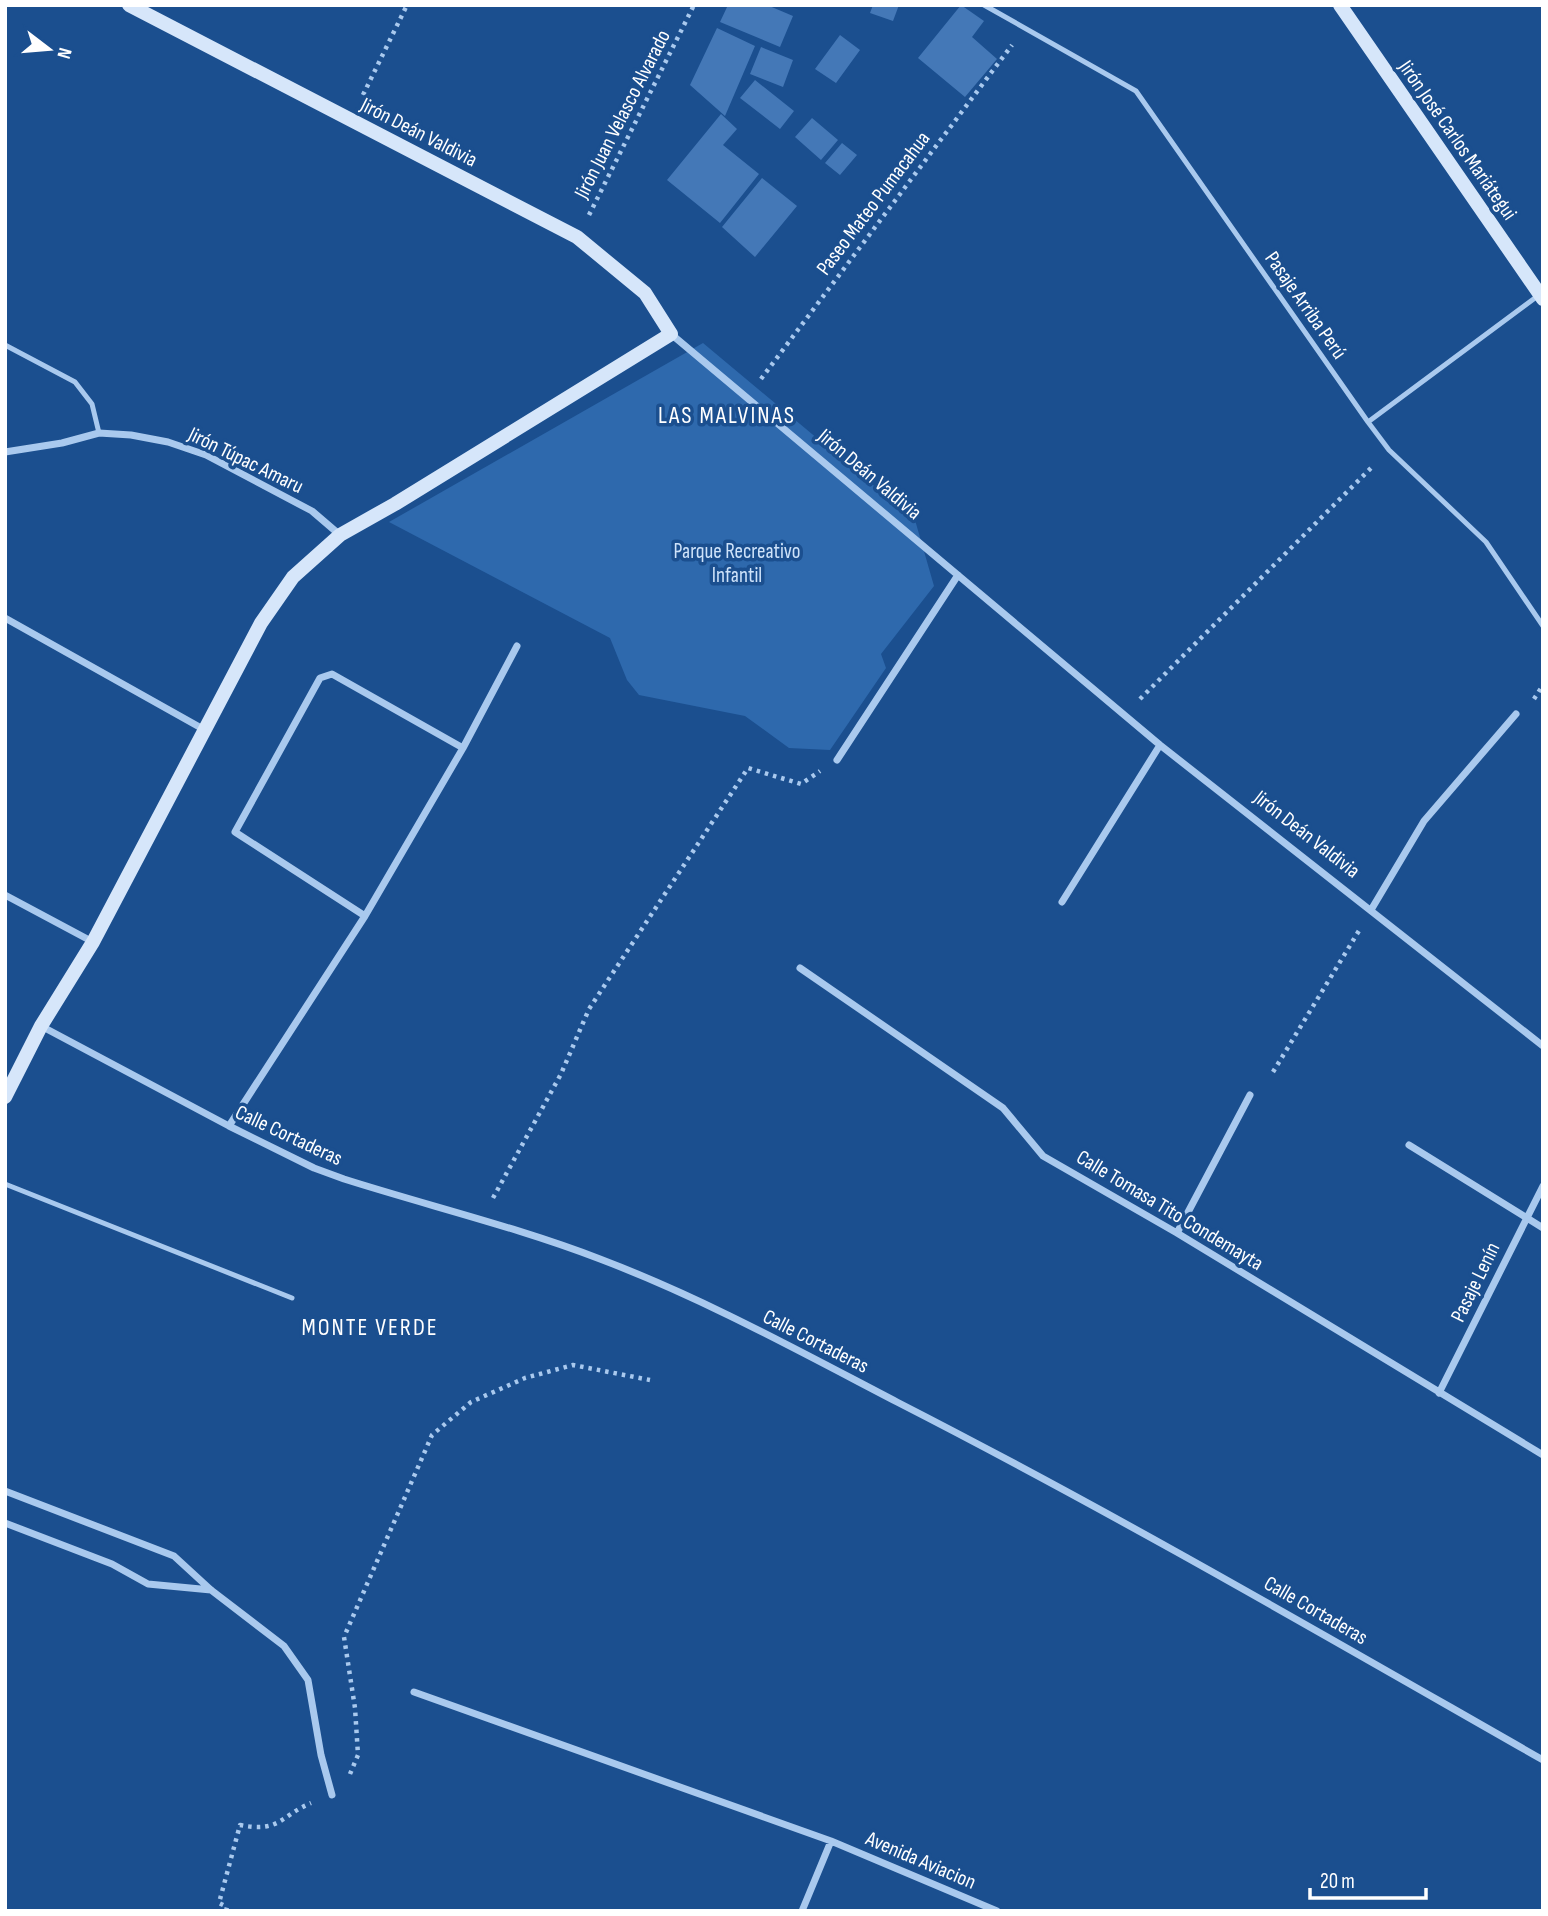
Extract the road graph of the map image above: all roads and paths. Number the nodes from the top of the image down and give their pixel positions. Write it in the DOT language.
graph roads {
  1 [pos="129,5"];
  2 [pos="407,5"];
  3 [pos="694,5"];
  4 [pos="984,5"];
  5 [pos="1340,5"];
  6 [pos="1025,27"];
  7 [pos="351,120"];
  8 [pos="577,237"];
  9 [pos="1541,297"];
  10 [pos="671,334"];
  11 [pos="5,345"];
  12 [pos="747,397"];
  13 [pos="1368,422"];
  14 [pos="99,433"];
  15 [pos="1389,450"];
  16 [pos="5,452"];
  17 [pos="340,535"];
  18 [pos="958,575"];
  19 [pos="5,618"];
  20 [pos="1543,626"];
  21 [pos="517,646"];
  22 [pos="1516,714"];
  23 [pos="1125,715"];
  24 [pos="204,729"];
  25 [pos="1160,745"];
  26 [pos="463,748"];
  27 [pos="837,760"];
  28 [pos="5,895"];
  29 [pos="1062,902"];
  30 [pos="1371,911"];
  31 [pos="365,916"];
  32 [pos="93,942"];
  33 [pos="800,968"];
  34 [pos="41,1026"];
  35 [pos="1543,1046"];
  36 [pos="1273,1072"];
  37 [pos="1250,1095"];
  38 [pos="5,1097"];
  39 [pos="229,1126"];
  40 [pos="1409,1145"];
  41 [pos="5,1184"];
  42 [pos="1543,1186"];
  43 [pos="1526,1217"];
  44 [pos="481,1221"];
  45 [pos="1543,1228"];
  46 [pos="1177,1233"];
  47 [pos="292,1298"];
  48 [pos="650,1380"];
  49 [pos="1439,1393"];
  50 [pos="1543,1455"];
  51 [pos="5,1491"];
  52 [pos="5,1522"];
  53 [pos="211,1590"];
  54 [pos="414,1692"];
  55 [pos="1543,1760"];
  56 [pos="332,1795"];
  57 [pos="831,1841"];
  58 [pos="226,1911"];
  59 [pos="802,1911"];
  60 [pos="997,1911"];
  1 -- 7 [label="street, Jirón Deán Valdivia"];
  2 -- 7 [label="path"];
  3 -- 8 [label="path, Jirón Juan Velasco Alvarado"];
  4 -- 6 [label="lane, Pasaje Arriba Perú"];
  5 -- 9 [label="street, Jirón José Carlos Mariátegui"];
  6 -- 12 [label="path, Paseo Mateo Pumacahua"];
  6 -- 13 [label="lane, Pasaje Arriba Perú"];
  7 -- 8 [label="street, Jirón Deán Valdivia"];
  8 -- 10 [label="street, Jirón Deán Valdivia"];
  9 -- 13 [label="lane"];
  10 -- 12 [label="street, Jirón Deán Valdivia"];
  10 -- 17 [label="street"];
  11 -- 14 [label="lane"];
  12 -- 18 [label="street, Jirón Deán Valdivia"];
  13 -- 15 [label="lane, Pasaje Arriba Perú"];
  14 -- 16 [label="street, Jirón Túpac Amaru"];
  14 -- 17 [label="street, Jirón Túpac Amaru"];
  15 -- 20 [label="lane, Pasaje Arriba Perú"];
  15 -- 23 [label="path"];
  17 -- 24 [label="street"];
  18 -- 23 [label="street, Jirón Deán Valdivia"];
  18 -- 27 [label="street"];
  19 -- 24 [label="street"];
  21 -- 26 [label="street"];
  22 -- 30 [label="street"];
  23 -- 25 [label="street, Jirón Deán Valdivia"];
  24 -- 32 [label="street"];
  25 -- 29 [label="street"];
  25 -- 30 [label="street, Jirón Deán Valdivia"];
  26 -- 31 [label="street"];
  26 -- 31 [label="street"];
  27 -- 44 [label="path"];
  28 -- 32 [label="street"];
  30 -- 35 [label="street, Jirón Deán Valdivia"];
  30 -- 36 [label="path"];
  31 -- 39 [label="street"];
  32 -- 34 [label="street"];
  33 -- 46 [label="street, Calle Tomasa Tito Condemayta"];
  34 -- 38 [label="street"];
  34 -- 39 [label="street, Calle Cortaderas"];
  37 -- 46 [label="street"];
  39 -- 44 [label="street, Calle Cortaderas"];
  40 -- 43 [label="street"];
  41 -- 47 [label="lane"];
  42 -- 43 [label="street, Pasaje Lenín"];
  43 -- 45 [label="street"];
  43 -- 49 [label="street, Pasaje Lenín"];
  44 -- 55 [label="street, Calle Cortaderas"];
  46 -- 49 [label="street, Calle Tomasa Tito Condemayta"];
  48 -- 56 [label="path"];
  49 -- 50 [label="street, Calle Tomasa Tito Condemayta"];
  51 -- 53 [label="street"];
  52 -- 53 [label="street"];
  53 -- 56 [label="street"];
  54 -- 57 [label="street, Avenida Aviacion"];
  56 -- 58 [label="path"];
  57 -- 59 [label="street"];
  57 -- 60 [label="street, Avenida Aviacion"];
}
